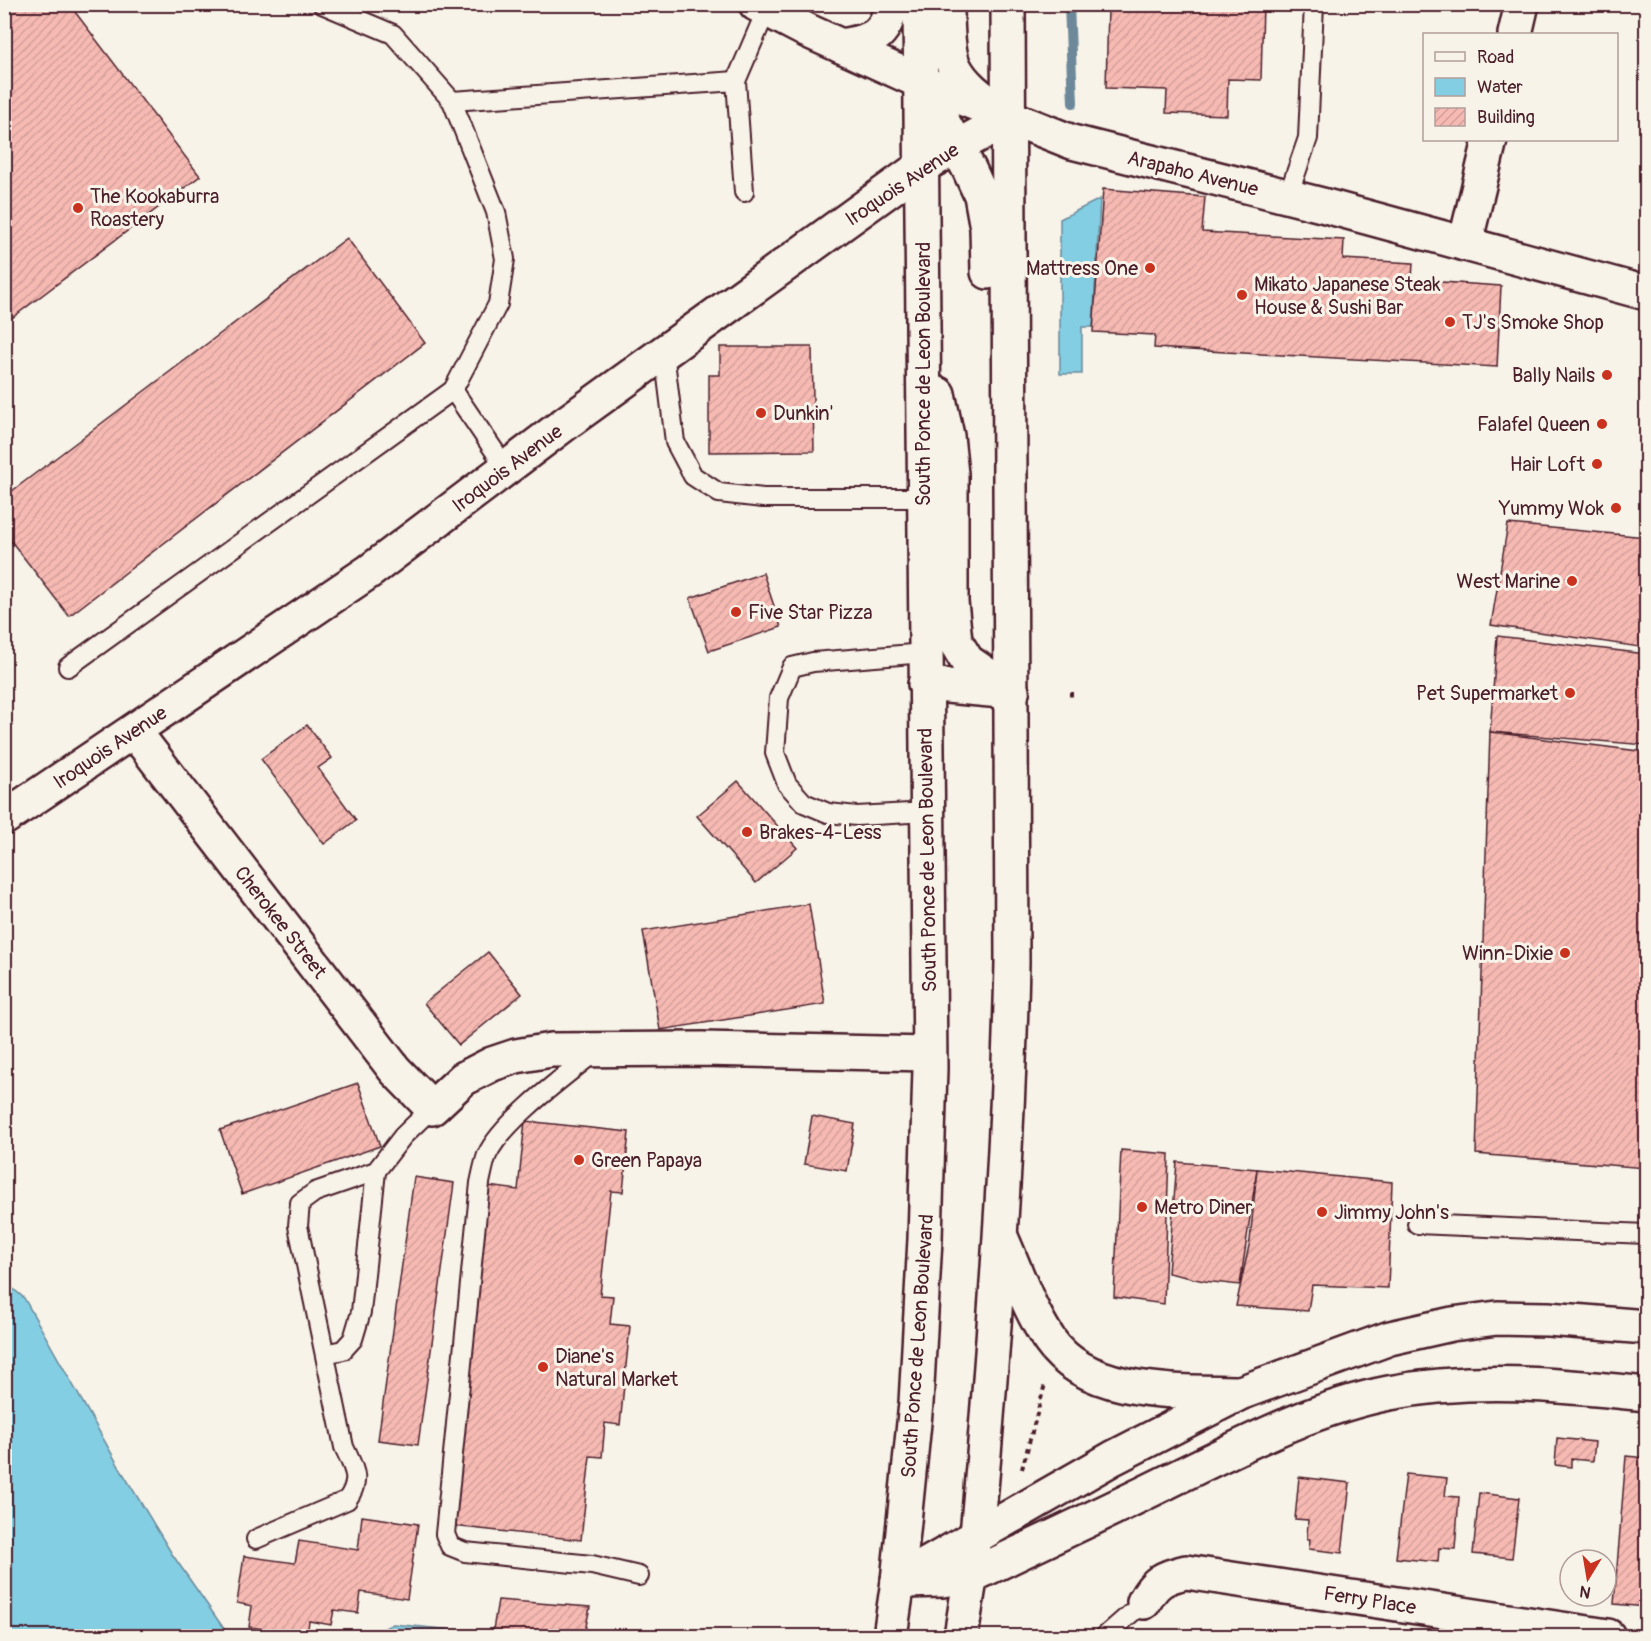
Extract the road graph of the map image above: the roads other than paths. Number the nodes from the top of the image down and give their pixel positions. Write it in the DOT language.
graph roads {
  1 [pos="322,4"];
  2 [pos="891,4"];
  3 [pos="920,4"];
  4 [pos="947,4"];
  5 [pos="1008,4"];
  6 [pos="1314,4"];
  7 [pos="1522,4"];
  8 [pos="761,8"];
  9 [pos="1515,33"];
  10 [pos="842,46"];
  11 [pos="736,81"];
  12 [pos="921,82"];
  13 [pos="452,101"];
  14 [pos="1009,118"];
  15 [pos="1490,141"];
  16 [pos="956,147"];
  17 [pos="922,166"];
  18 [pos="744,192"];
  19 [pos="1288,196"];
  20 [pos="1466,244"];
  21 [pos="1647,293"];
  22 [pos="923,321"];
  23 [pos="664,352"];
  24 [pos="453,390"];
  25 [pos="506,468"];
  26 [pos="924,498"];
  27 [pos="1011,630"];
  28 [pos="68,667"];
  29 [pos="925,668"];
  30 [pos="1012,692"];
  31 [pos="134,732"];
  32 [pos="927,812"];
  33 [pos="4,818"];
  34 [pos="597,1049"];
  35 [pos="929,1054"];
  36 [pos="432,1108"];
  37 [pos="376,1171"];
  38 [pos="1417,1224"];
  39 [pos="1647,1234"];
  40 [pos="1001,1237"];
  41 [pos="1647,1326"];
  42 [pos="325,1354"];
  43 [pos="1240,1393"];
  44 [pos="1647,1394"];
  45 [pos="977,1535"];
  46 [pos="256,1539"];
  47 [pos="639,1576"];
  48 [pos="971,1576"];
  49 [pos="898,1581"];
  50 [pos="1144,1602"];
  51 [pos="1508,1629"];
  52 [pos="890,1636"];
  53 [pos="961,1636"];
  54 [pos="1105,1636"];
  55 [pos="1608,1636"];
  1 -- 13 [label="lane"];
  2 -- 10 [label="main road"];
  3 -- 12 [label="main road, South Ponce de Leon Boulevard"];
  4 -- 14 [label="main road"];
  5 -- 14 [label="main road"];
  6 -- 19 [label="lane"];
  7 -- 9 [label="main road"];
  8 -- 10 [label="main road, Arapaho Avenue"];
  8 -- 11 [label="lane"];
  10 -- 12 [label="main road, Arapaho Avenue"];
  11 -- 13 [label="lane"];
  11 -- 18 [label="lane"];
  12 -- 14 [label="main road, Arapaho Avenue"];
  12 -- 16 [label="main road"];
  12 -- 17 [label="main road, South Ponce de Leon Boulevard"];
  13 -- 24 [label="lane"];
  14 -- 16 [label="main road, Iroquois Avenue"];
  14 -- 19 [label="main road, Arapaho Avenue"];
  14 -- 27 [label="main road"];
  15 -- 20 [label="main road"];
  16 -- 17 [label="main road, Iroquois Avenue"];
  16 -- 27 [label="main road"];
  17 -- 22 [label="main road, South Ponce de Leon Boulevard"];
  17 -- 23 [label="main road, Iroquois Avenue"];
  19 -- 20 [label="main road, Arapaho Avenue"];
  20 -- 21 [label="main road, Arapaho Avenue"];
  22 -- 26 [label="main road, South Ponce de Leon Boulevard"];
  22 -- 30 [label="main road"];
  23 -- 25 [label="main road, Iroquois Avenue"];
  23 -- 26 [label="lane"];
  24 -- 25 [label="lane"];
  24 -- 28 [label="lane"];
  25 -- 31 [label="main road, Iroquois Avenue"];
  26 -- 29 [label="main road, South Ponce de Leon Boulevard"];
  27 -- 30 [label="main road"];
  29 -- 30 [label="main road"];
  29 -- 32 [label="main road, South Ponce de Leon Boulevard"];
  29 -- 32 [label="lane"];
  30 -- 40 [label="main road"];
  31 -- 33 [label="main road, Iroquois Avenue"];
  31 -- 36 [label="main road, Cherokee Street"];
  32 -- 35 [label="main road, South Ponce de Leon Boulevard"];
  34 -- 35 [label="main road"];
  34 -- 36 [label="main road"];
  34 -- 47 [label="lane"];
  35 -- 49 [label="main road, South Ponce de Leon Boulevard"];
  36 -- 37 [label="lane"];
  37 -- 42 [label="lane"];
  37 -- 42 [label="lane"];
  38 -- 39 [label="lane"];
  40 -- 43 [label="main road"];
  40 -- 45 [label="main road"];
  41 -- 43 [label="main road"];
  42 -- 46 [label="lane"];
  43 -- 45 [label="main road"];
  44 -- 48 [label="main road"];
  45 -- 48 [label="main road"];
  45 -- 49 [label="main road"];
  48 -- 49 [label="main road"];
  48 -- 53 [label="main road"];
  49 -- 52 [label="main road, South Ponce de Leon Boulevard"];
  50 -- 51 [label="main road, Ferry Place"];
  50 -- 54 [label="lane"];
  51 -- 55 [label="main road, Ferry Place"];
}
